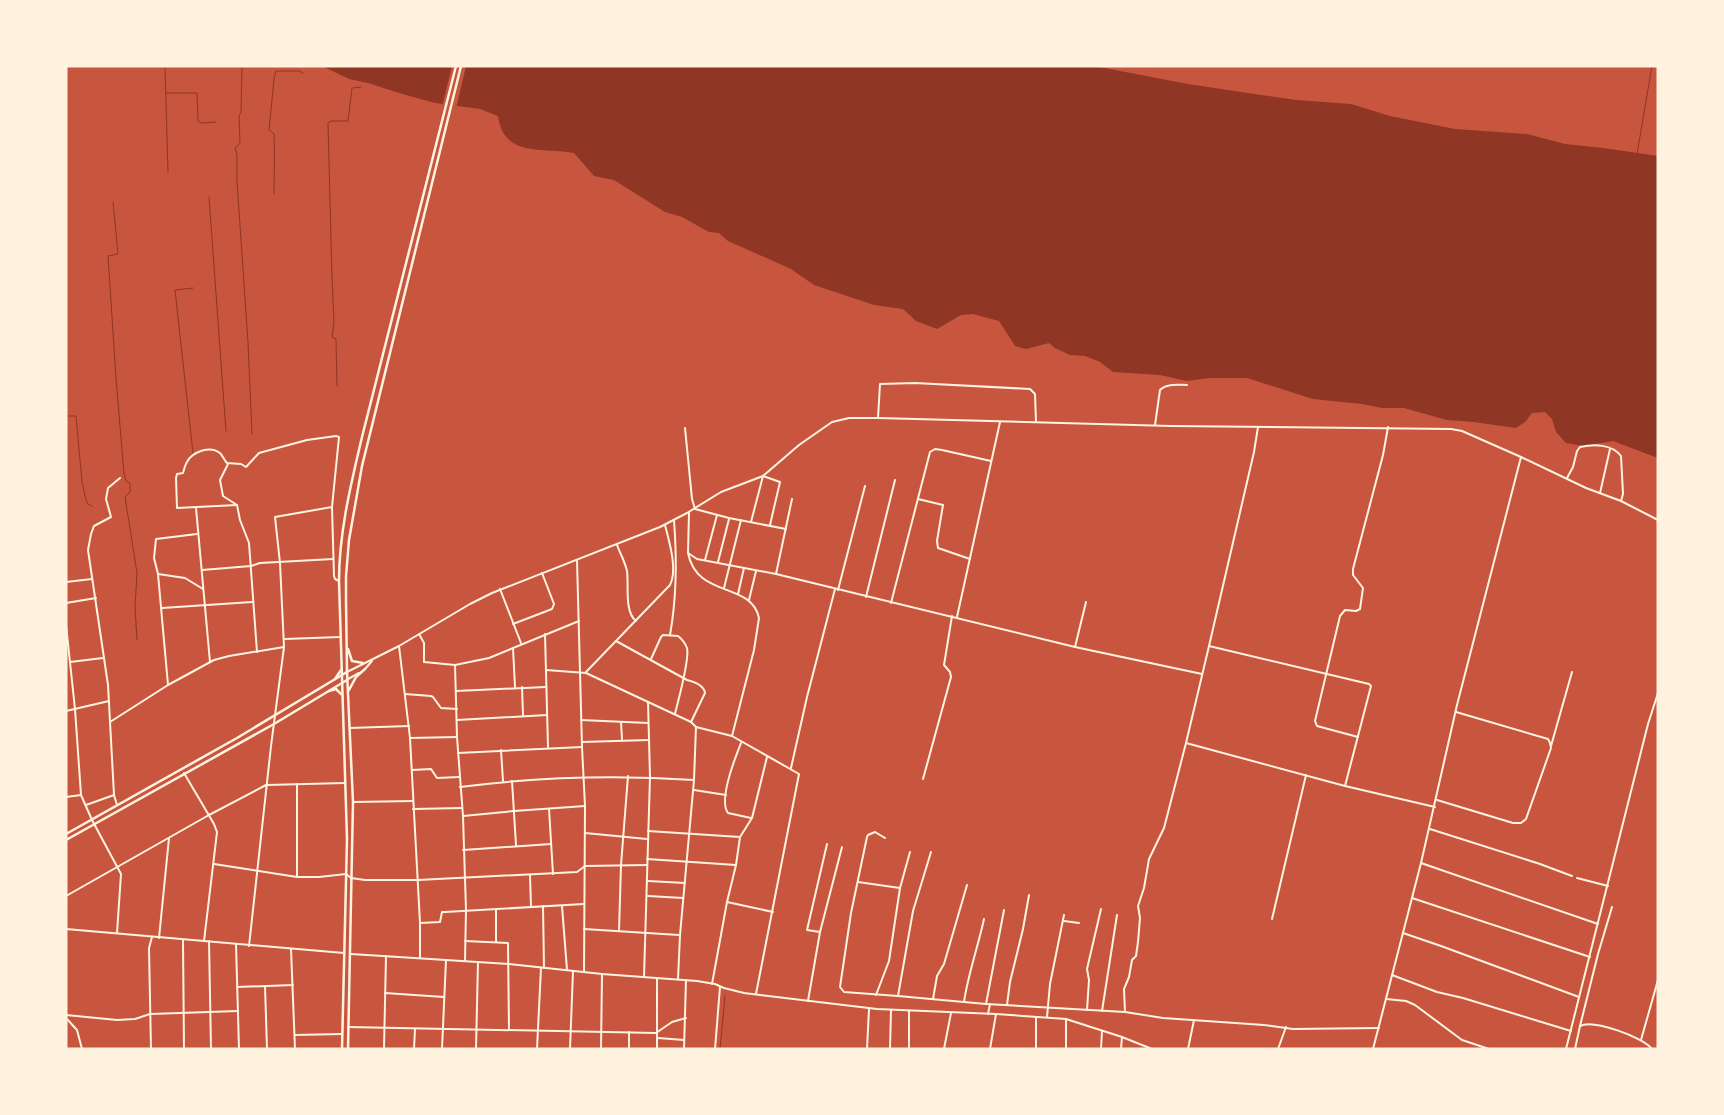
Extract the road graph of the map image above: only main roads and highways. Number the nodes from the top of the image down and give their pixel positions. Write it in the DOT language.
graph roads {
  1 [pos="456,66"];
  2 [pos="460,66"];
  3 [pos="347,645"];
  4 [pos="363,663"];
  5 [pos="342,666"];
  6 [pos="365,669"];
  7 [pos="347,672"];
  8 [pos="342,675"];
  9 [pos="335,679"];
  10 [pos="348,679"];
  11 [pos="342,683"];
  12 [pos="329,690"];
  13 [pos="348,691"];
  14 [pos="342,697"];
  15 [pos="66,834"];
  16 [pos="66,840"];
  17 [pos="342,1049"];
  18 [pos="348,1049"];
  1 -- 5 [label="main road"];
  2 -- 3 [label="main road"];
  3 -- 4 [label="main road"];
  3 -- 7 [label="main road"];
  5 -- 8 [label="main road"];
  5 -- 9 [label="main road"];
  6 -- 13 [label="main road"];
  7 -- 8 [label="main road"];
  7 -- 10 [label="main road"];
  8 -- 9 [label="main road"];
  8 -- 11 [label="main road"];
  9 -- 15 [label="main road"];
  10 -- 11 [label="main road"];
  10 -- 13 [label="main road"];
  11 -- 12 [label="main road"];
  11 -- 14 [label="main road"];
  12 -- 14 [label="main road"];
  12 -- 16 [label="main road"];
  13 -- 18 [label="main road"];
  14 -- 17 [label="main road"];
}
